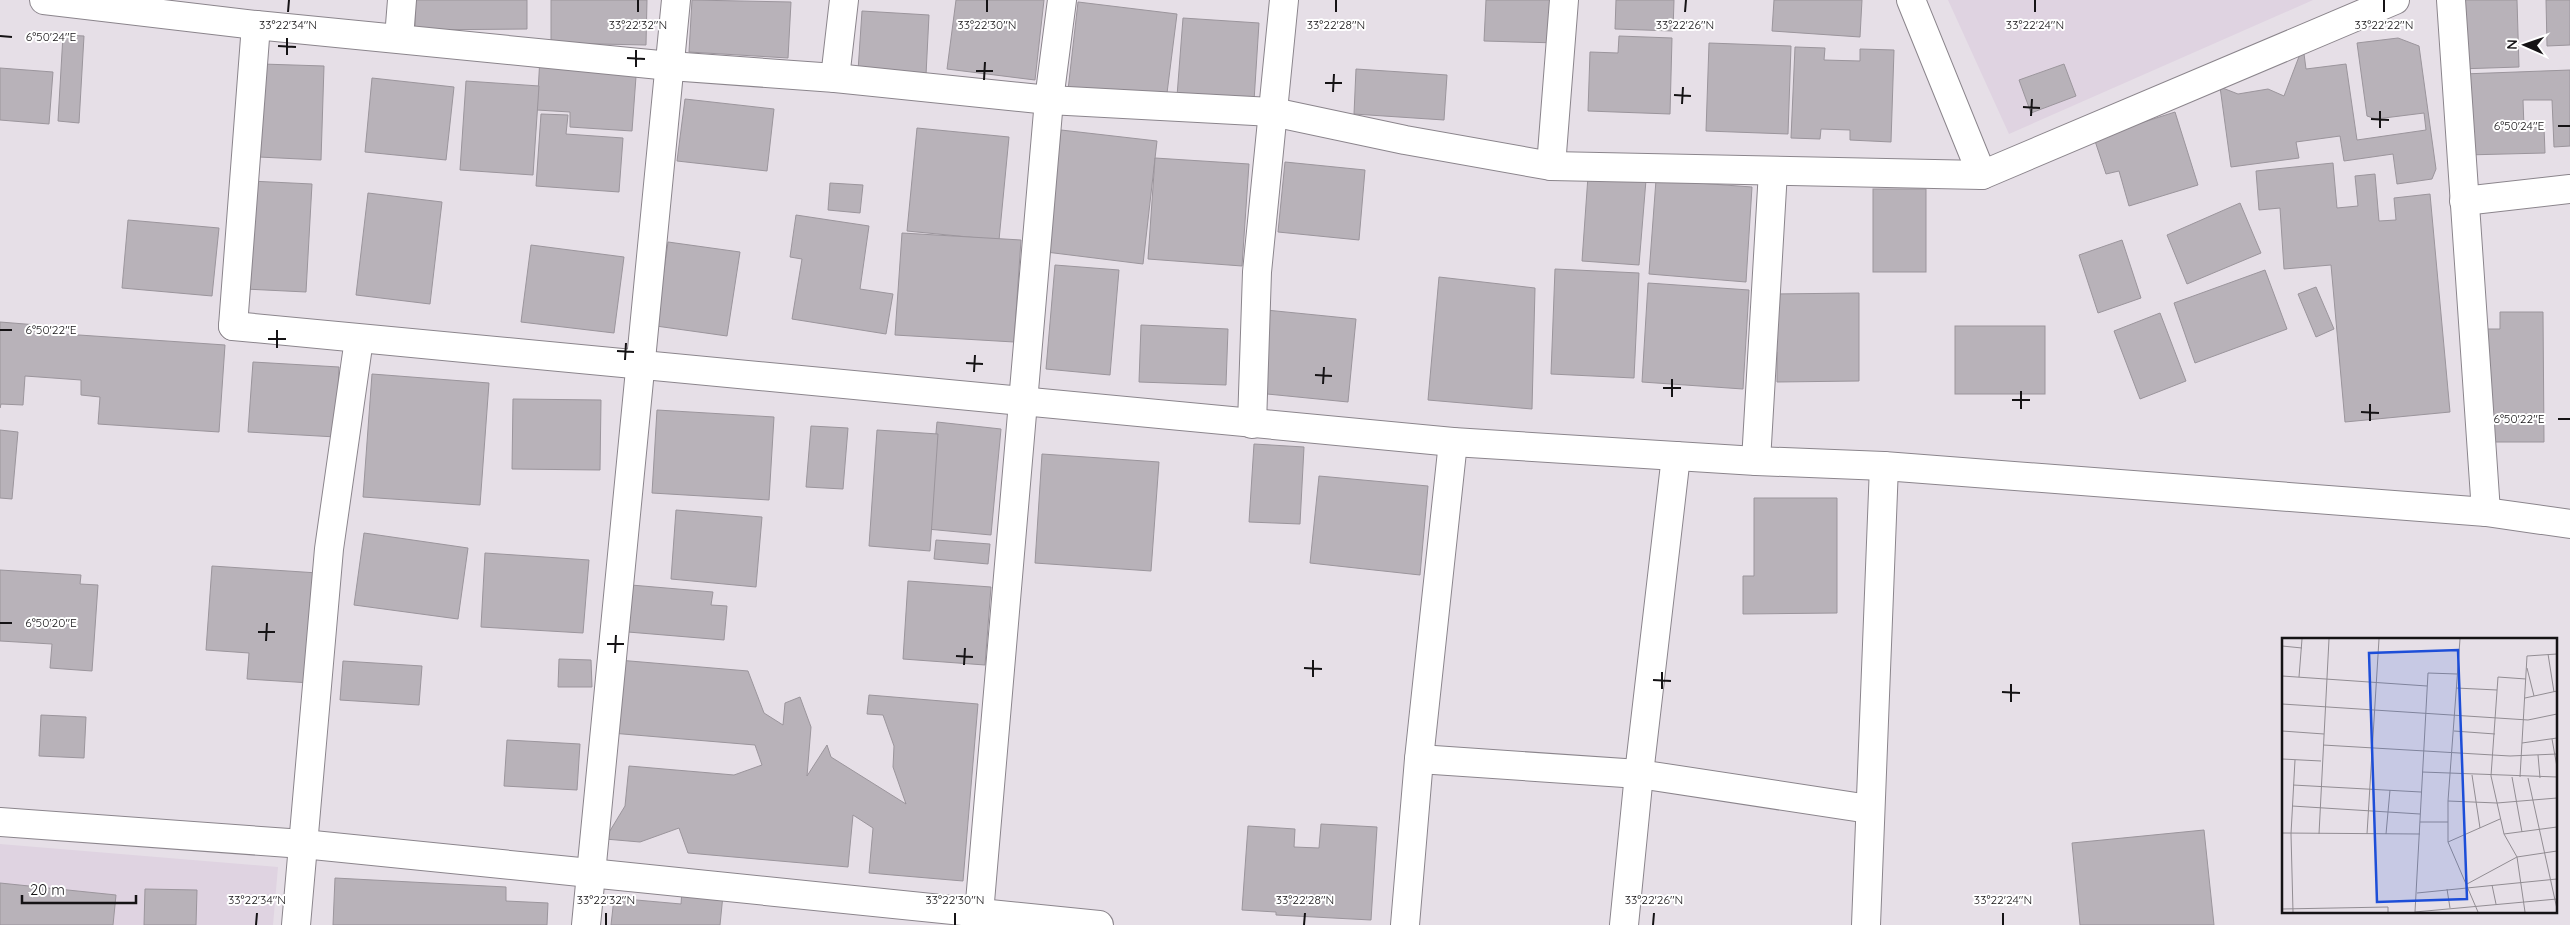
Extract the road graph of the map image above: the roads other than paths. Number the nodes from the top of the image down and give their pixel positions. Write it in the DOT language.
graph roads {
  1 [pos="44,0"];
  2 [pos="402,0"];
  3 [pos="676,0"];
  4 [pos="844,0"];
  5 [pos="1062,0"];
  6 [pos="1284,0"];
  7 [pos="1564,0"];
  8 [pos="1911,0"];
  9 [pos="2395,0"];
  10 [pos="2451,0"];
  11 [pos="256,25"];
  12 [pos="399,38"];
  13 [pos="670,66"];
  14 [pos="836,78"];
  15 [pos="1049,100"];
  16 [pos="1272,112"];
  17 [pos="1551,166"];
  18 [pos="1773,171"];
  19 [pos="1982,175"];
  20 [pos="2570,189"];
  21 [pos="2464,201"];
  22 [pos="359,339"];
  23 [pos="640,365"];
  24 [pos="1023,401"];
  25 [pos="1252,424"];
  26 [pos="1453,442"];
  27 [pos="1676,456"];
  28 [pos="1756,461"];
  29 [pos="1884,466"];
  30 [pos="2486,512"];
  31 [pos="2570,524"];
  32 [pos="1419,759"];
  33 [pos="1638,774"];
  34 [pos="1869,809"];
  35 [pos="0,822"];
  36 [pos="303,844"];
  37 [pos="590,873"];
  38 [pos="978,919"];
  39 [pos="296,925"];
  40 [pos="586,925"];
  41 [pos="1099,925"];
  42 [pos="1405,925"];
  43 [pos="1624,925"];
  44 [pos="1866,925"];
  1 -- 11 [label="street"];
  2 -- 12 [label="street"];
  3 -- 13 [label="street"];
  4 -- 14 [label="street"];
  5 -- 15 [label="street"];
  6 -- 16 [label="street"];
  7 -- 17 [label="street"];
  8 -- 19 [label="street"];
  9 -- 19 [label="street"];
  10 -- 21 [label="street"];
  11 -- 12 [label="street"];
  11 -- 22 [label="street"];
  12 -- 13 [label="street"];
  13 -- 14 [label="street"];
  13 -- 23 [label="street"];
  14 -- 15 [label="street"];
  15 -- 16 [label="street"];
  15 -- 24 [label="street"];
  16 -- 17 [label="street"];
  16 -- 25 [label="street"];
  17 -- 18 [label="street"];
  18 -- 19 [label="street"];
  18 -- 28 [label="street"];
  20 -- 21 [label="street"];
  21 -- 30 [label="street"];
  22 -- 23 [label="street"];
  22 -- 36 [label="street"];
  23 -- 24 [label="street"];
  23 -- 37 [label="street"];
  24 -- 25 [label="street"];
  24 -- 38 [label="street"];
  25 -- 26 [label="street"];
  26 -- 27 [label="street"];
  26 -- 32 [label="street"];
  27 -- 28 [label="street"];
  27 -- 33 [label="street"];
  28 -- 29 [label="street"];
  29 -- 30 [label="street"];
  29 -- 34 [label="street"];
  30 -- 31 [label="street"];
  32 -- 33 [label="street"];
  32 -- 42 [label="street"];
  33 -- 34 [label="street"];
  33 -- 43 [label="street"];
  34 -- 44 [label="street"];
  35 -- 36 [label="street"];
  36 -- 37 [label="street"];
  36 -- 39 [label="street"];
  37 -- 38 [label="street"];
  37 -- 40 [label="street"];
  38 -- 41 [label="street"];
}
